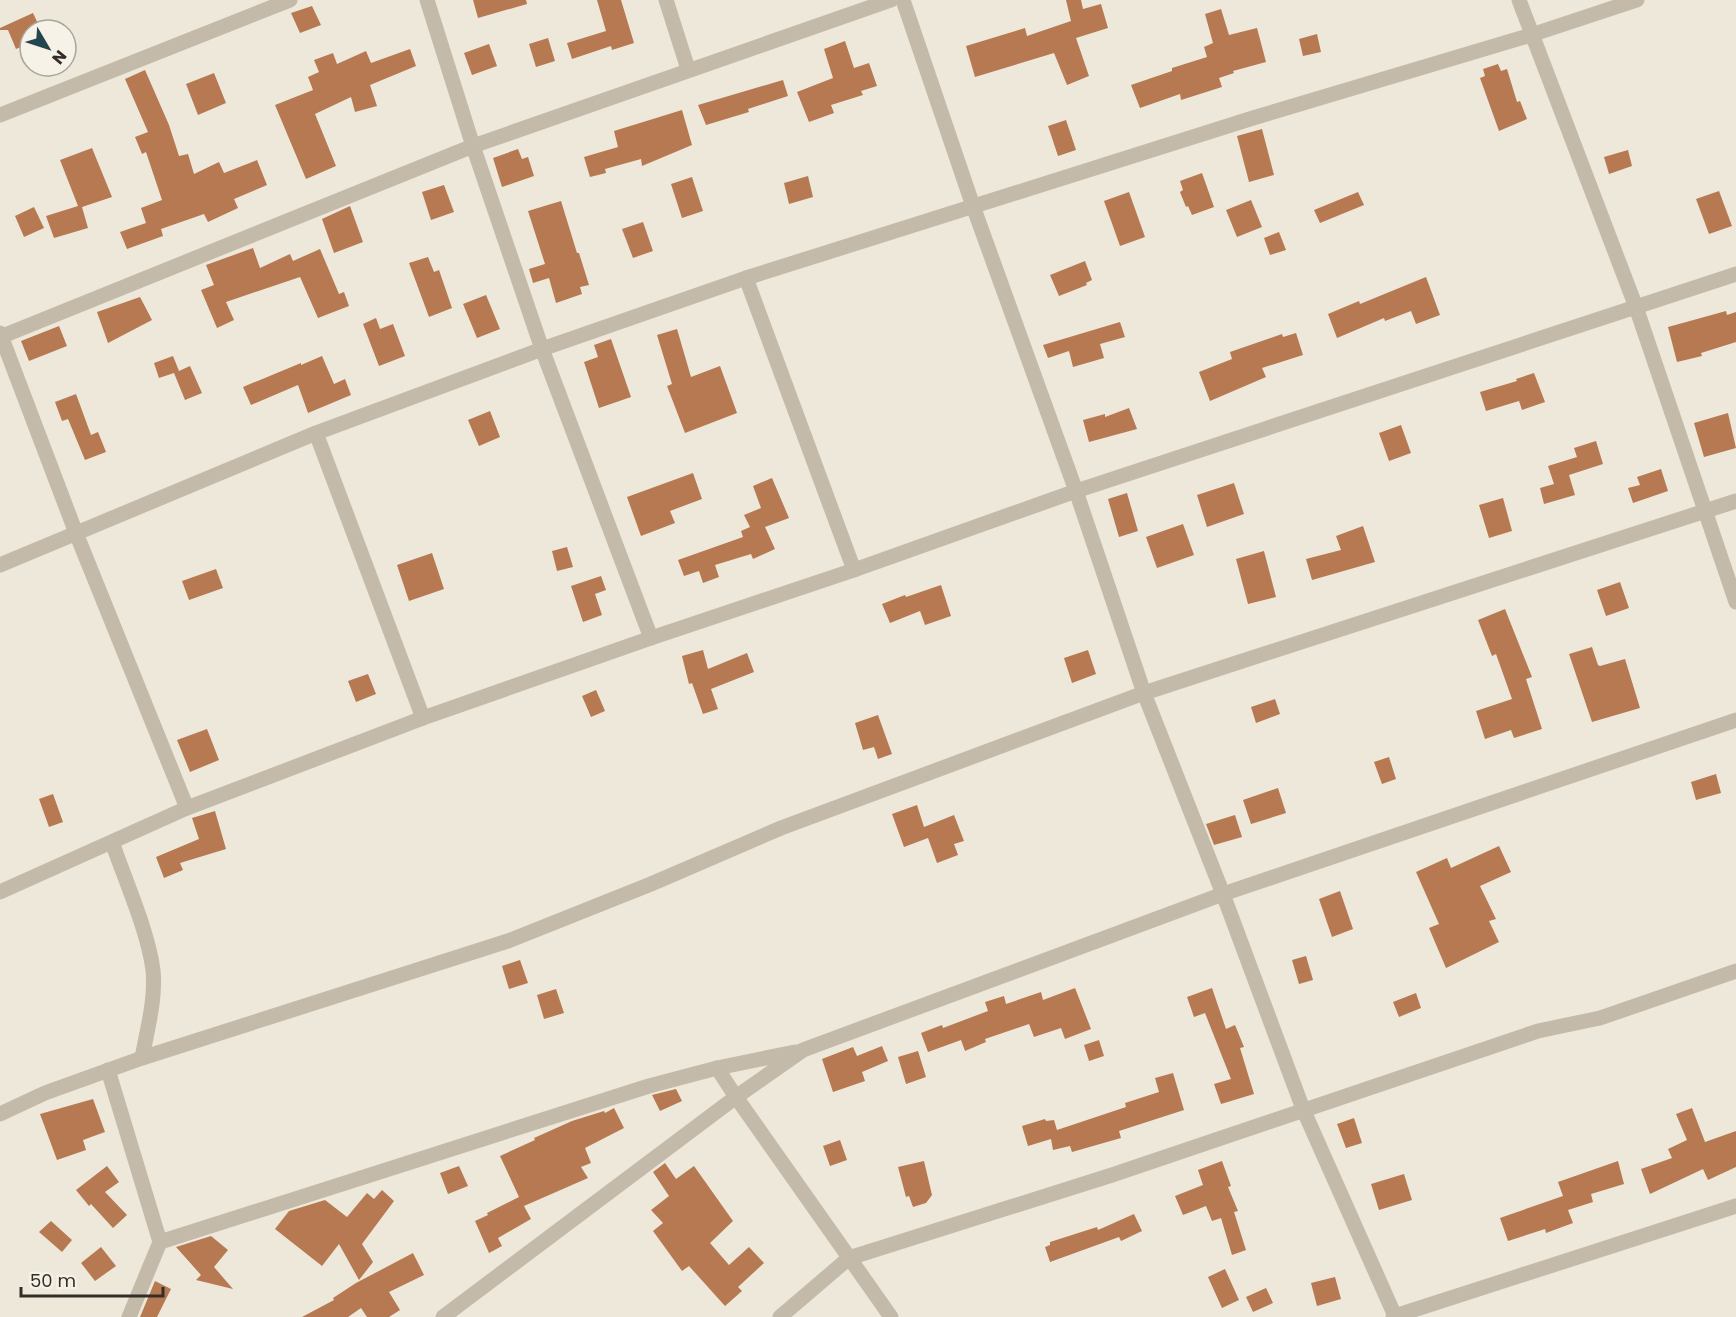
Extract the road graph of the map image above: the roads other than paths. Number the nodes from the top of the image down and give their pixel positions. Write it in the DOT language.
graph roads {
  1 [pos="290,0"];
  2 [pos="427,0"];
  3 [pos="666,0"];
  4 [pos="891,0"];
  5 [pos="903,0"];
  6 [pos="1519,0"];
  7 [pos="1637,0"];
  8 [pos="1531,35"];
  9 [pos="688,69"];
  10 [pos="0,115"];
  11 [pos="473,146"];
  12 [pos="973,206"];
  13 [pos="1736,274"];
  14 [pos="746,278"];
  15 [pos="1636,307"];
  16 [pos="0,336"];
  17 [pos="542,349"];
  18 [pos="316,433"];
  19 [pos="1076,491"];
  20 [pos="1736,501"];
  21 [pos="1706,512"];
  22 [pos="76,533"];
  23 [pos="0,565"];
  24 [pos="854,570"];
  25 [pos="1736,602"];
  26 [pos="651,638"];
  27 [pos="1144,693"];
  28 [pos="423,718"];
  29 [pos="1736,720"];
  30 [pos="187,808"];
  31 [pos="112,842"];
  32 [pos="0,892"];
  33 [pos="1223,894"];
  34 [pos="1736,971"];
  35 [pos="803,1050"];
  36 [pos="142,1058"];
  37 [pos="717,1068"];
  38 [pos="108,1070"];
  39 [pos="736,1097"];
  40 [pos="1303,1109"];
  41 [pos="0,1114"];
  42 [pos="1736,1206"];
  43 [pos="160,1242"];
  44 [pos="849,1258"];
  45 [pos="129,1317"];
  46 [pos="443,1317"];
  47 [pos="780,1317"];
  48 [pos="891,1317"];
  49 [pos="1394,1317"];
  1 -- 10 [label="street"];
  2 -- 11 [label="street"];
  3 -- 9 [label="street"];
  4 -- 9 [label="street"];
  5 -- 12 [label="street"];
  6 -- 8 [label="street"];
  7 -- 8 [label="street"];
  8 -- 12 [label="street"];
  8 -- 15 [label="street"];
  9 -- 11 [label="street"];
  11 -- 16 [label="street"];
  11 -- 17 [label="street"];
  12 -- 14 [label="street"];
  12 -- 19 [label="street"];
  13 -- 15 [label="street"];
  14 -- 17 [label="street"];
  14 -- 24 [label="street"];
  15 -- 19 [label="street"];
  15 -- 21 [label="street"];
  16 -- 22 [label="street"];
  17 -- 18 [label="street"];
  17 -- 26 [label="street"];
  18 -- 22 [label="street"];
  18 -- 28 [label="street"];
  19 -- 24 [label="street"];
  19 -- 27 [label="street"];
  20 -- 21 [label="street"];
  21 -- 25 [label="street"];
  21 -- 27 [label="street"];
  22 -- 23 [label="street"];
  22 -- 30 [label="street"];
  24 -- 26 [label="street"];
  26 -- 28 [label="street"];
  27 -- 33 [label="street"];
  27 -- 36 [label="street"];
  28 -- 30 [label="street"];
  29 -- 33 [label="street"];
  30 -- 31 [label="street"];
  31 -- 32 [label="street"];
  31 -- 36 [label="street"];
  33 -- 35 [label="street"];
  33 -- 40 [label="street"];
  34 -- 40 [label="street"];
  35 -- 37 [label="street"];
  35 -- 39 [label="street"];
  36 -- 38 [label="street"];
  37 -- 39 [label="street"];
  37 -- 43 [label="street"];
  38 -- 41 [label="street"];
  38 -- 43 [label="street"];
  39 -- 44 [label="street"];
  39 -- 46 [label="street"];
  40 -- 44 [label="street"];
  40 -- 49 [label="street"];
  42 -- 49 [label="street"];
  43 -- 45 [label="street"];
  44 -- 47 [label="street"];
  44 -- 48 [label="street"];
}
